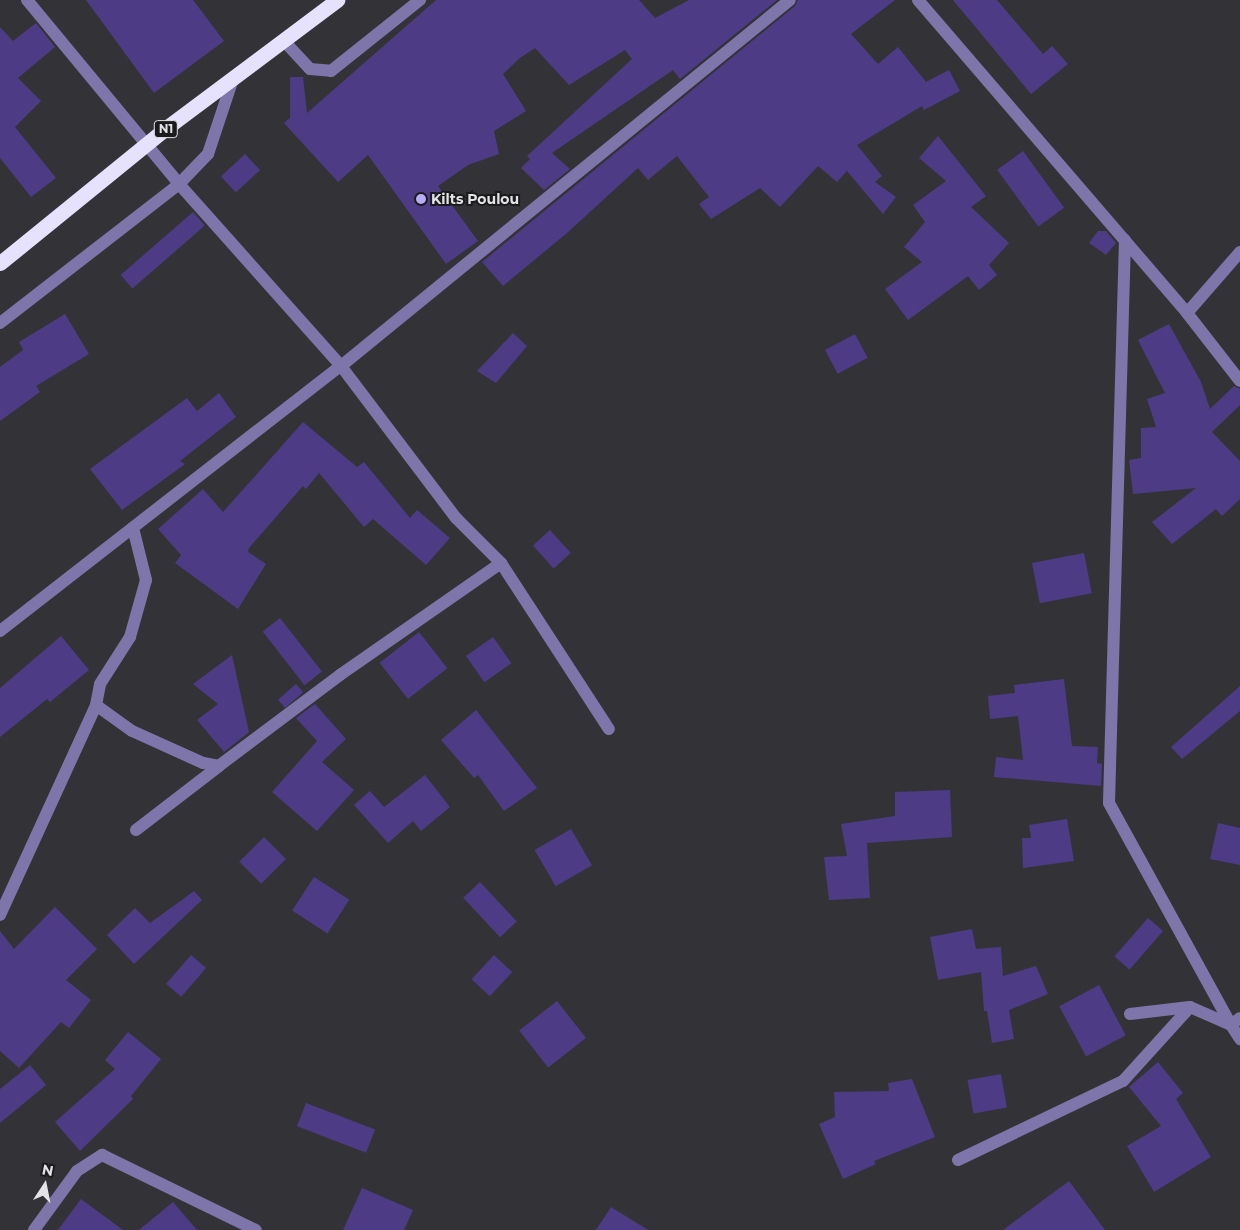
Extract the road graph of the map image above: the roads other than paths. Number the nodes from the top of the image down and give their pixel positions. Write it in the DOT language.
graph roads {
  1 [pos="27,0"];
  2 [pos="337,0"];
  3 [pos="420,0"];
  4 [pos="790,0"];
  5 [pos="918,0"];
  6 [pos="284,41"];
  7 [pos="232,82"];
  8 [pos="148,146"];
  9 [pos="179,184"];
  10 [pos="1125,240"];
  11 [pos="1240,252"];
  12 [pos="0,263"];
  13 [pos="1187,313"];
  14 [pos="0,323"];
  15 [pos="341,366"];
  16 [pos="1240,381"];
  17 [pos="133,528"];
  18 [pos="500,563"];
  19 [pos="0,631"];
  20 [pos="96,705"];
  21 [pos="610,729"];
  22 [pos="219,766"];
  23 [pos="136,830"];
  24 [pos="0,915"];
  25 [pos="1190,1007"];
  26 [pos="1130,1014"];
  27 [pos="1235,1022"];
  28 [pos="1240,1038"];
  29 [pos="958,1160"];
  30 [pos="34,1230"];
  31 [pos="256,1230"];
  1 -- 8 [label="street"];
  2 -- 6 [label="highway, N1"];
  3 -- 6 [label="street"];
  4 -- 15 [label="street"];
  5 -- 10 [label="street"];
  6 -- 7 [label="highway, N1"];
  7 -- 8 [label="highway, N1"];
  7 -- 9 [label="street"];
  8 -- 9 [label="street"];
  8 -- 12 [label="highway, N1"];
  9 -- 14 [label="street"];
  9 -- 15 [label="street"];
  10 -- 13 [label="street"];
  10 -- 27 [label="street"];
  11 -- 13 [label="street"];
  13 -- 16 [label="street"];
  15 -- 17 [label="street"];
  15 -- 18 [label="street"];
  17 -- 19 [label="street"];
  17 -- 20 [label="street"];
  18 -- 21 [label="street"];
  18 -- 22 [label="street"];
  20 -- 22 [label="street"];
  20 -- 24 [label="street"];
  22 -- 23 [label="street"];
  25 -- 26 [label="street"];
  25 -- 27 [label="street"];
  25 -- 29 [label="street"];
  27 -- 28 [label="street"];
  30 -- 31 [label="street"];
}
